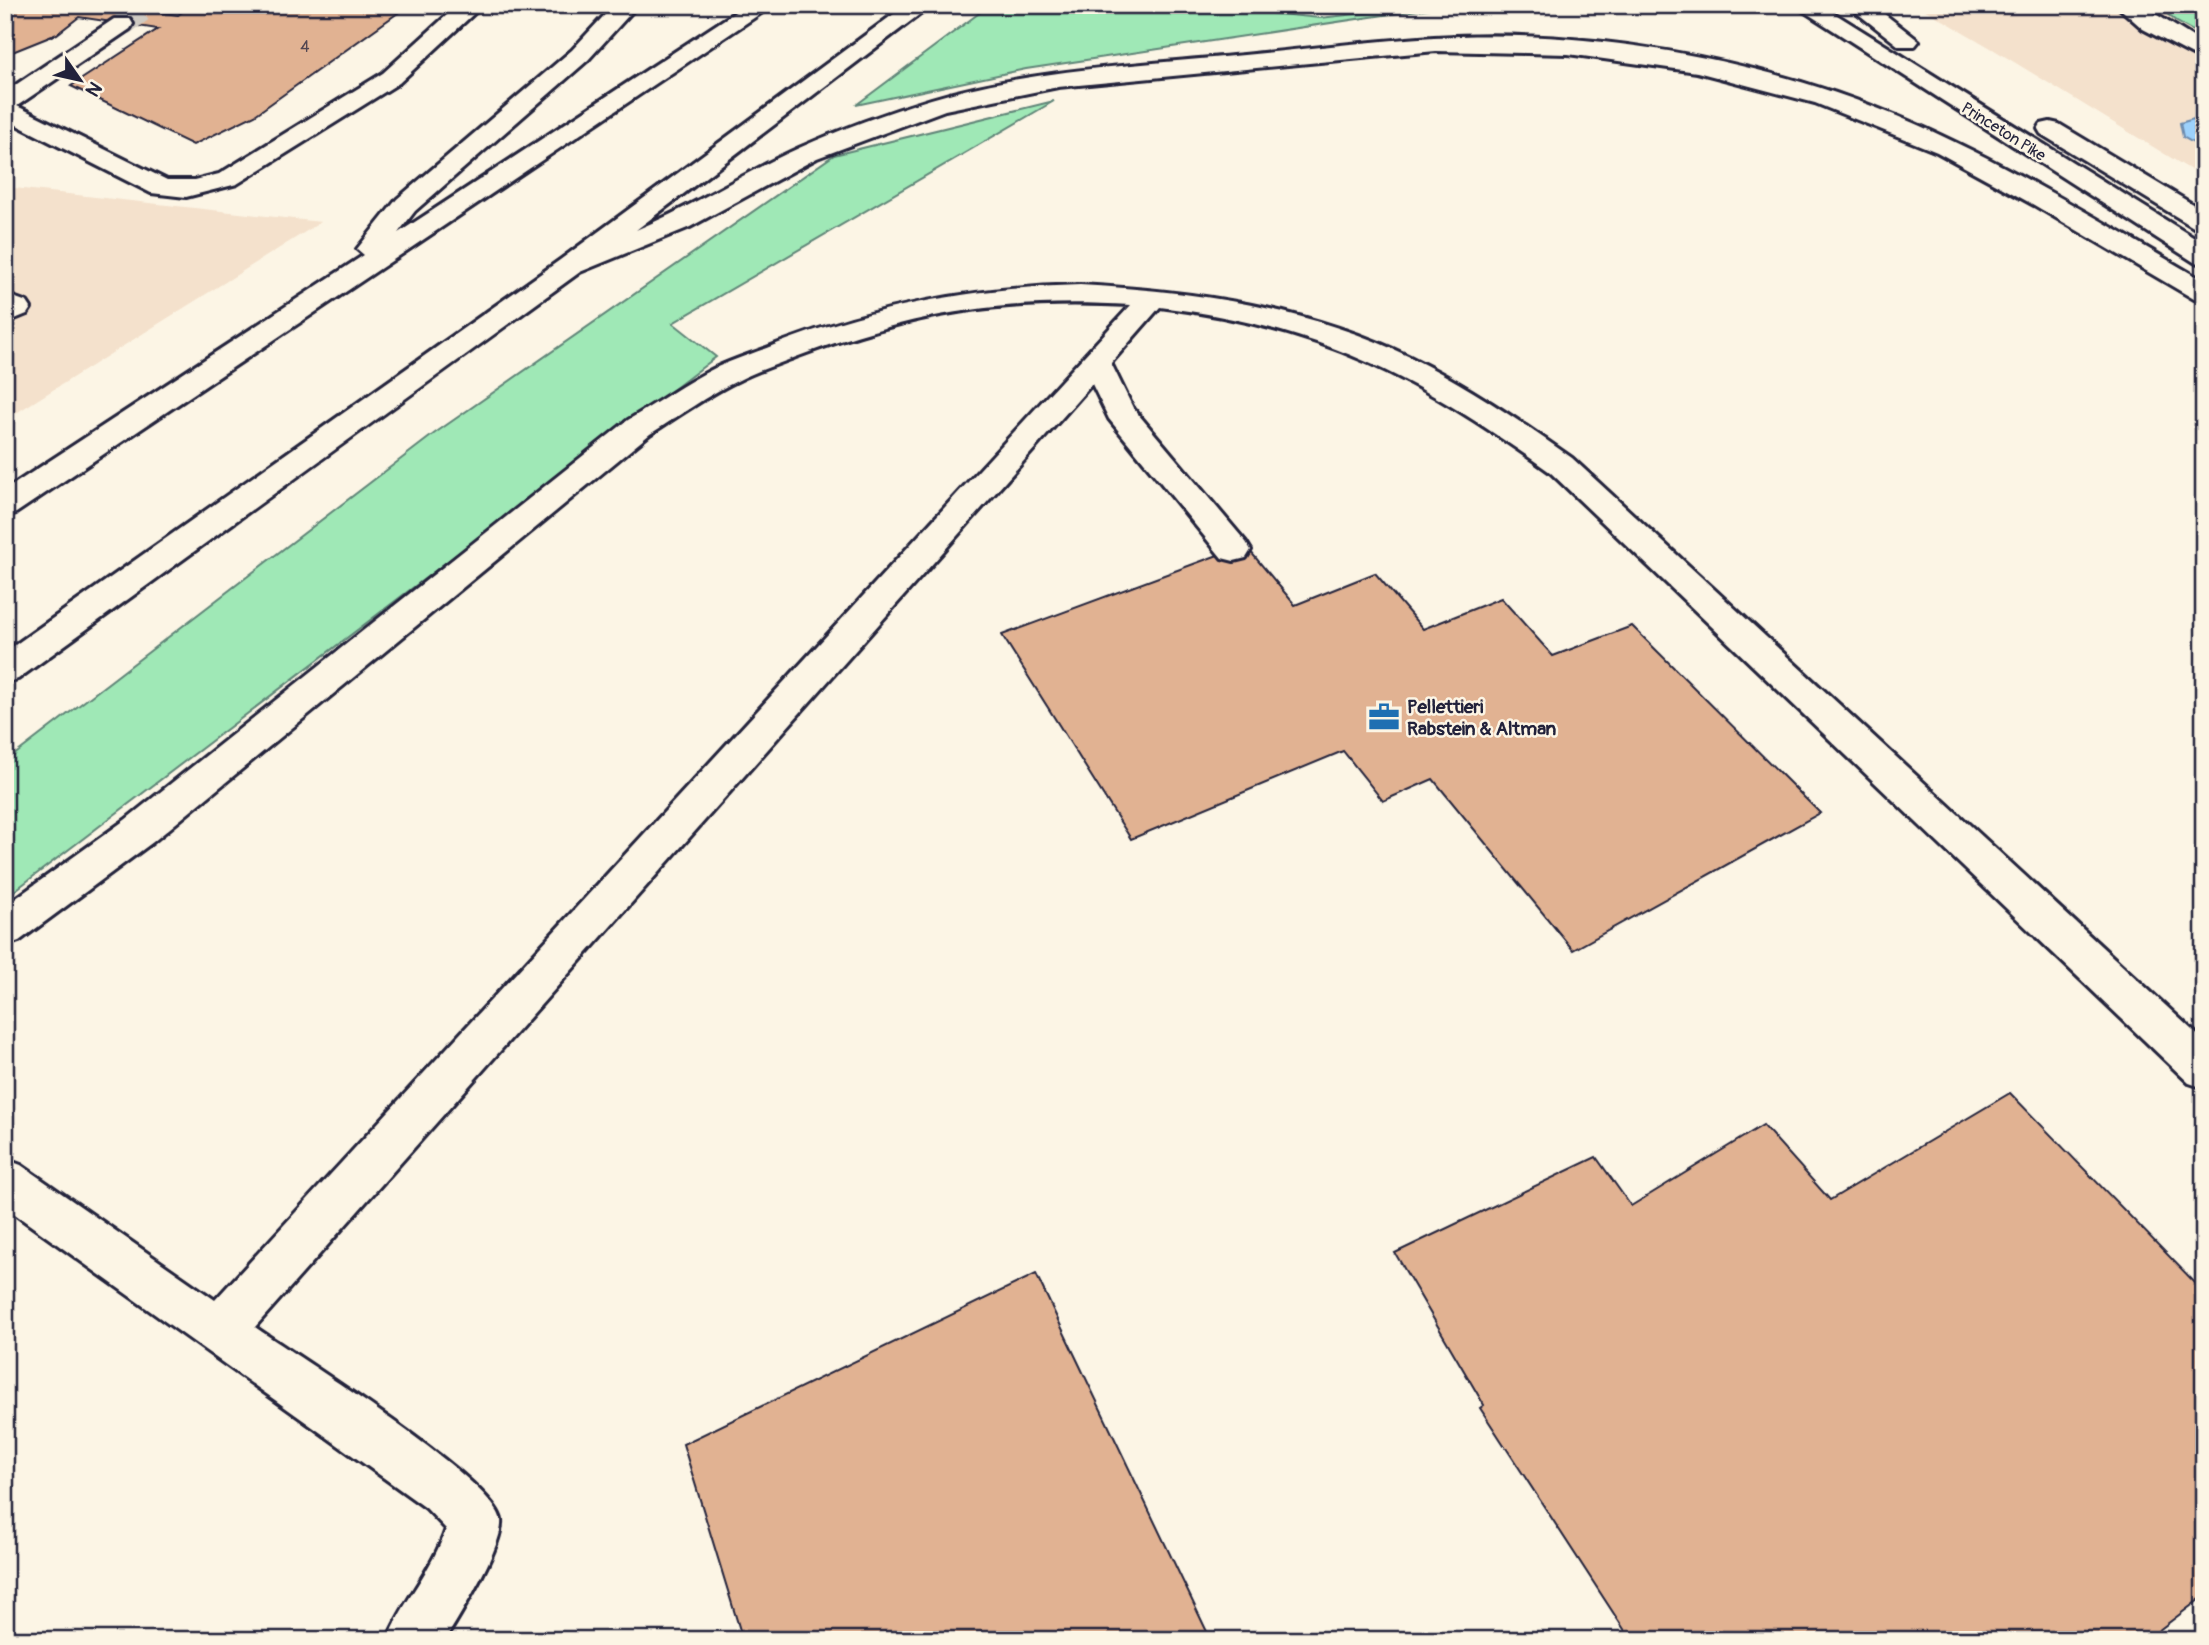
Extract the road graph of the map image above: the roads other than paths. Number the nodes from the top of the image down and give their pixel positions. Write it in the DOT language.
graph roads {
  1 [pos="472,5"];
  2 [pos="627,5"];
  3 [pos="762,5"];
  4 [pos="921,5"];
  5 [pos="1805,5"];
  6 [pos="1844,5"];
  7 [pos="1858,5"];
  8 [pos="2127,5"];
  9 [pos="122,24"];
  10 [pos="1907,41"];
  11 [pos="2204,54"];
  12 [pos="1931,55"];
  13 [pos="5,103"];
  14 [pos="5,109"];
  15 [pos="2025,114"];
  16 [pos="2204,222"];
  17 [pos="2204,256"];
  18 [pos="570,266"];
  19 [pos="352,274"];
  20 [pos="2204,293"];
  21 [pos="1152,299"];
  22 [pos="5,302"];
  23 [pos="5,314"];
  24 [pos="1096,361"];
  25 [pos="5,505"];
  26 [pos="1234,550"];
  27 [pos="5,670"];
  28 [pos="5,929"];
  29 [pos="2204,1069"];
  30 [pos="5,1180"];
  31 [pos="219,1331"];
  32 [pos="414,1640"];
  1 -- 14 [label="main road"];
  2 -- 19 [label="main road"];
  3 -- 19 [label="main road"];
  4 -- 18 [label="main road"];
  5 -- 17 [label="main road, Princeton Pike"];
  6 -- 10 [label="main road"];
  7 -- 10 [label="main road"];
  8 -- 11 [label="main road"];
  9 -- 13 [label="main road"];
  10 -- 12 [label="main road"];
  15 -- 16 [label="main road, Princeton Pike"];
  18 -- 20 [label="main road"];
  18 -- 27 [label="main road"];
  19 -- 25 [label="main road"];
  21 -- 24 [label="main road"];
  21 -- 28 [label="main road"];
  21 -- 29 [label="main road"];
  22 -- 23 [label="main road"];
  24 -- 26 [label="main road"];
  24 -- 31 [label="main road"];
  30 -- 31 [label="main road"];
  31 -- 32 [label="main road"];
}
